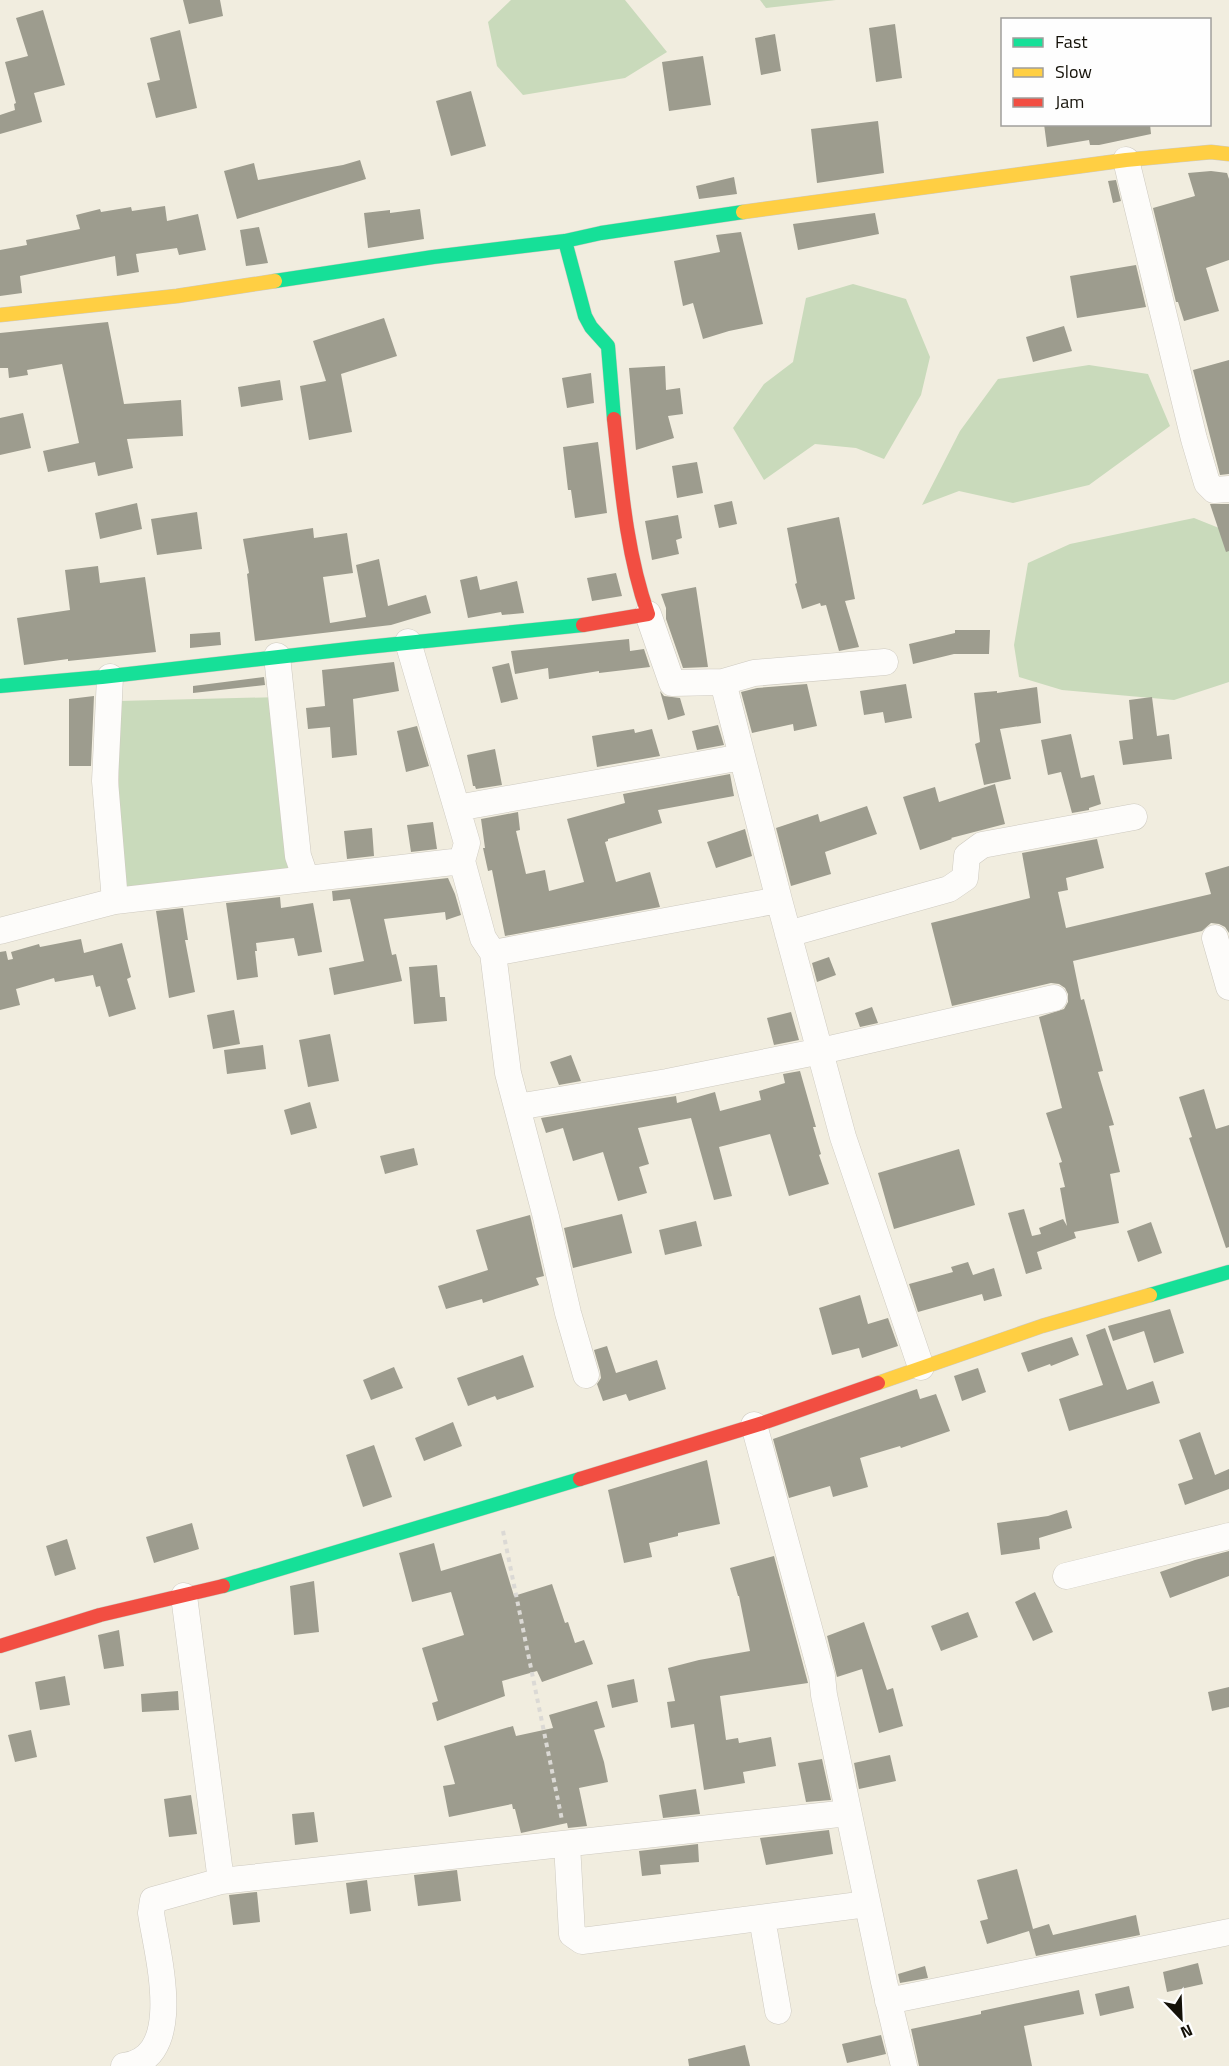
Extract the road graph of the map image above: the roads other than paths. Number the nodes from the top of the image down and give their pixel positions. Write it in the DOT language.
graph roads {
  1 [pos="1229,154"];
  2 [pos="1126,160"];
  3 [pos="565,241"];
  4 [pos="0,315"];
  5 [pos="1229,489"];
  6 [pos="648,614"];
  7 [pos="408,642"];
  8 [pos="277,656"];
  9 [pos="885,662"];
  10 [pos="110,677"];
  11 [pos="723,682"];
  12 [pos="0,686"];
  13 [pos="742,757"];
  14 [pos="457,808"];
  15 [pos="1134,817"];
  16 [pos="462,861"];
  17 [pos="306,879"];
  18 [pos="779,900"];
  19 [pos="115,901"];
  20 [pos="0,931"];
  21 [pos="788,934"];
  22 [pos="1215,938"];
  23 [pos="493,952"];
  24 [pos="1229,987"];
  25 [pos="1054,998"];
  26 [pos="821,1052"];
  27 [pos="517,1107"];
  28 [pos="1229,1272"];
  29 [pos="921,1367"];
  30 [pos="586,1375"];
  31 [pos="754,1425"];
  32 [pos="1229,1536"];
  33 [pos="1066,1576"];
  34 [pos="184,1596"];
  35 [pos="0,1646"];
  36 [pos="848,1813"];
  37 [pos="567,1844"];
  38 [pos="221,1881"];
  39 [pos="867,1904"];
  40 [pos="762,1918"];
  41 [pos="1229,1932"];
  42 [pos="888,2001"];
  43 [pos="778,2011"];
  44 [pos="124,2066"];
  45 [pos="904,2066"];
  1 -- 2 [label="street"];
  2 -- 3 [label="street"];
  2 -- 5 [label="street"];
  3 -- 4 [label="street"];
  3 -- 6 [label="street"];
  6 -- 7 [label="street"];
  6 -- 11 [label="street"];
  7 -- 8 [label="street"];
  7 -- 14 [label="street"];
  8 -- 10 [label="street"];
  8 -- 17 [label="street"];
  9 -- 11 [label="street"];
  10 -- 12 [label="street"];
  10 -- 19 [label="street"];
  11 -- 13 [label="street"];
  13 -- 14 [label="street"];
  13 -- 18 [label="street"];
  14 -- 16 [label="street"];
  15 -- 21 [label="street"];
  16 -- 17 [label="street"];
  16 -- 23 [label="street"];
  17 -- 19 [label="street"];
  18 -- 21 [label="street"];
  18 -- 23 [label="street"];
  19 -- 20 [label="street"];
  21 -- 26 [label="street"];
  22 -- 24 [label="street"];
  23 -- 27 [label="street"];
  25 -- 26 [label="street"];
  26 -- 27 [label="street"];
  26 -- 29 [label="street"];
  27 -- 30 [label="street"];
  28 -- 29 [label="street"];
  29 -- 31 [label="street"];
  31 -- 34 [label="street"];
  31 -- 36 [label="street"];
  32 -- 33 [label="street"];
  34 -- 35 [label="street"];
  34 -- 38 [label="street"];
  36 -- 37 [label="street"];
  36 -- 39 [label="street"];
  37 -- 38 [label="street"];
  37 -- 40 [label="street"];
  38 -- 44 [label="street"];
  39 -- 40 [label="street"];
  39 -- 42 [label="street"];
  40 -- 43 [label="street"];
  41 -- 42 [label="street"];
  42 -- 45 [label="street"];
}
